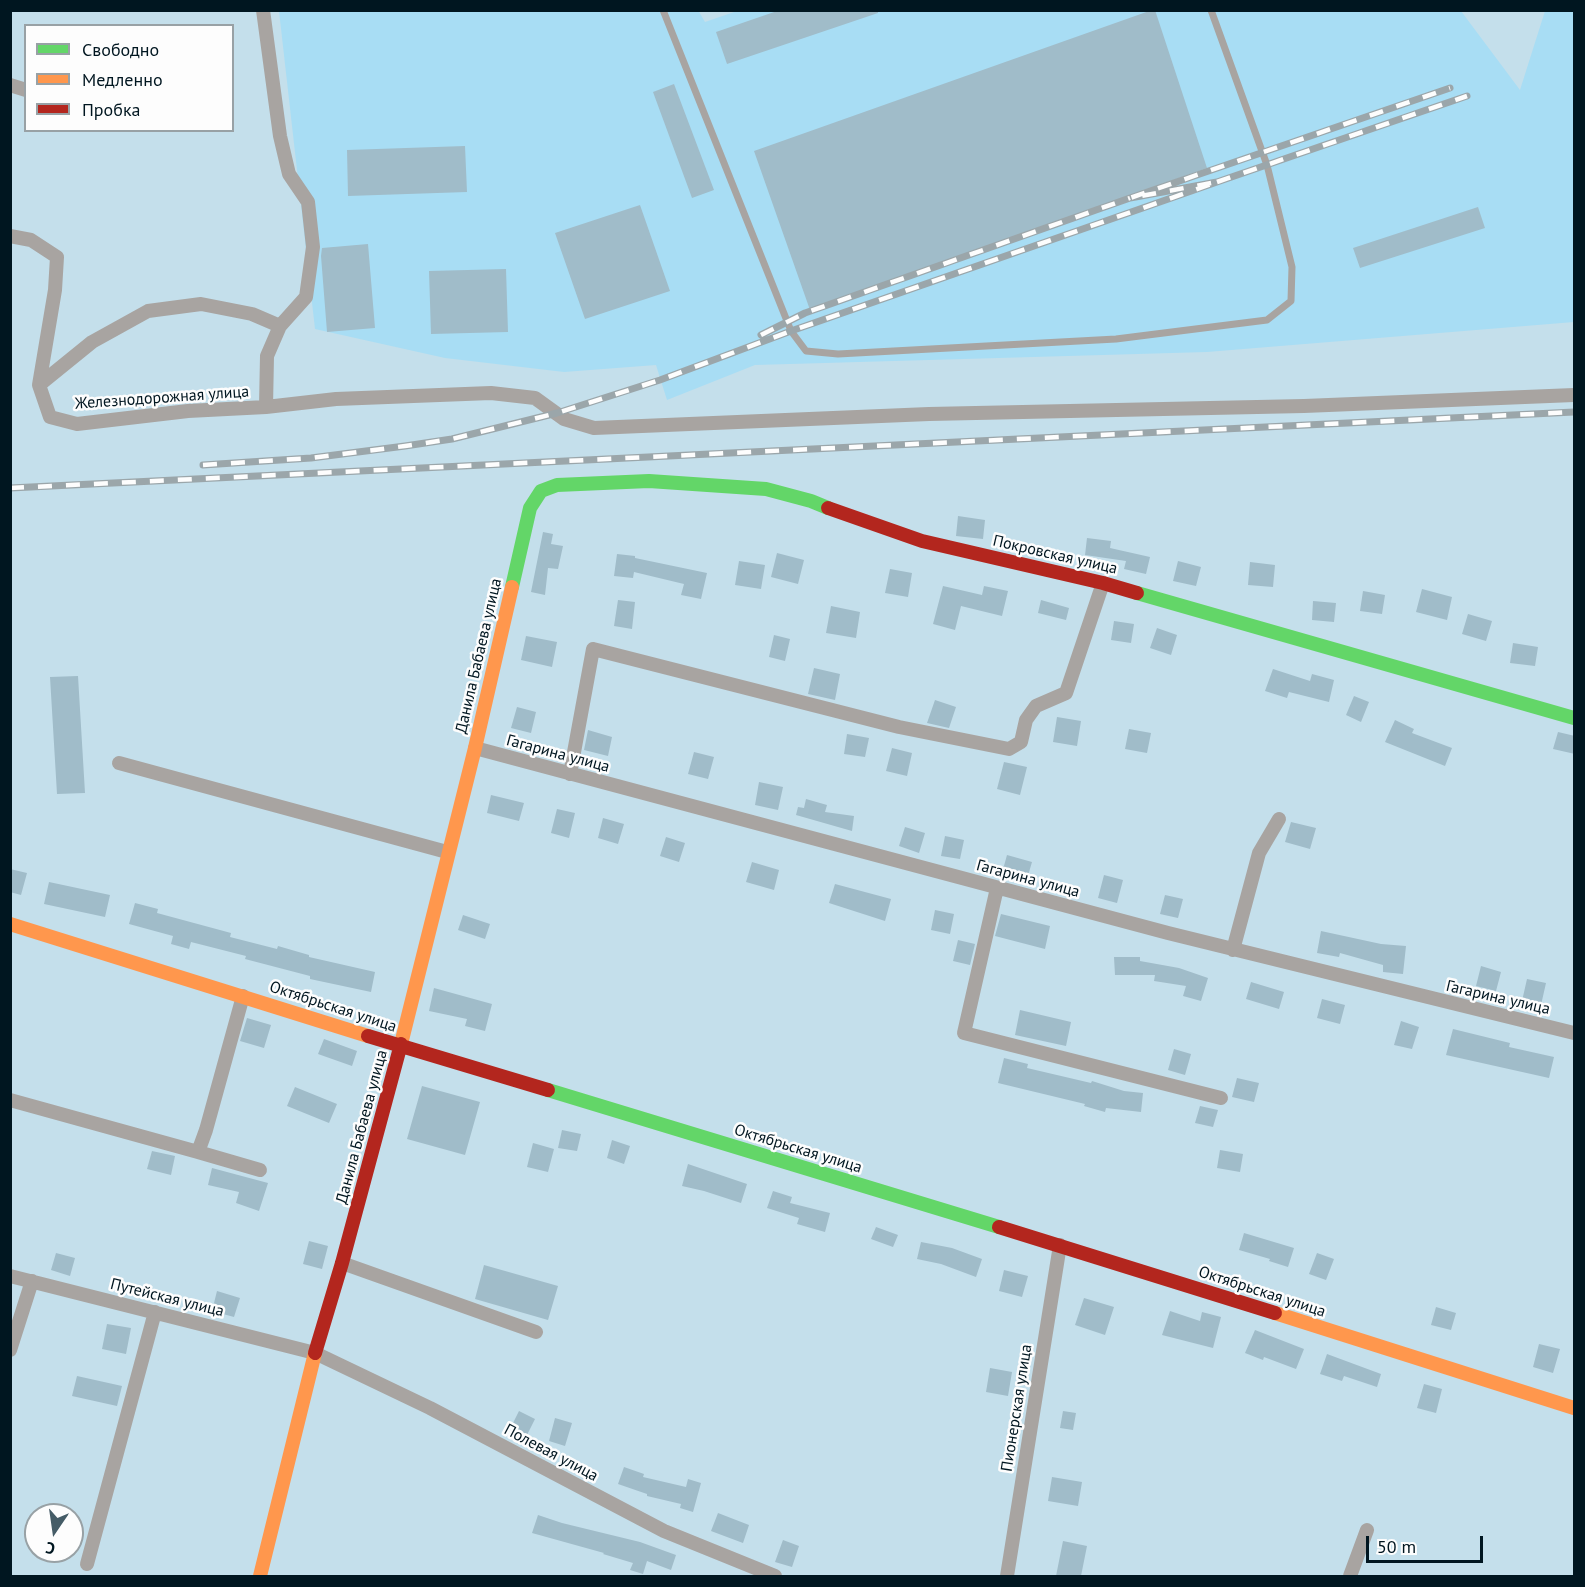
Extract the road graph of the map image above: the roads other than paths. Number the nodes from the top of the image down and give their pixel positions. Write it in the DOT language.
graph roads {
  1 [pos="263,10"];
  2 [pos="663,10"];
  3 [pos="1211,10"];
  4 [pos="10,236"];
  5 [pos="280,326"];
  6 [pos="39,384"];
  7 [pos="1575,394"];
  8 [pos="266,407"];
  9 [pos="530,508"];
  10 [pos="1103,582"];
  11 [pos="1575,718"];
  12 [pos="475,748"];
  13 [pos="119,763"];
  14 [pos="570,774"];
  15 [pos="1279,819"];
  16 [pos="447,852"];
  17 [pos="997,888"];
  18 [pos="10,924"];
  19 [pos="1233,950"];
  20 [pos="243,996"];
  21 [pos="1575,1033"];
  22 [pos="400,1046"];
  23 [pos="1221,1098"];
  24 [pos="10,1100"];
  25 [pos="198,1152"];
  26 [pos="260,1170"];
  27 [pos="1060,1245"];
  28 [pos="342,1263"];
  29 [pos="10,1276"];
  30 [pos="32,1281"];
  31 [pos="155,1312"];
  32 [pos="536,1332"];
  33 [pos="10,1350"];
  34 [pos="315,1353"];
  35 [pos="1575,1408"];
  36 [pos="1367,1530"];
  37 [pos="87,1564"];
  38 [pos="260,1576"];
  39 [pos="774,1576"];
  40 [pos="1007,1576"];
  41 [pos="1350,1576"];
  1 -- 5 [label="street"];
  2 -- 3 [label="lane"];
  4 -- 6 [label="street, Железнодорожная улица"];
  5 -- 6 [label="street"];
  5 -- 8 [label="street"];
  6 -- 8 [label="street, Железнодорожная улица"];
  7 -- 8 [label="street, Железнодорожная улица"];
  9 -- 10 [label="street, Покровская улица"];
  9 -- 12 [label="street, Данила Бабаева улица"];
  10 -- 11 [label="street, Покровская улица"];
  10 -- 14 [label="street"];
  12 -- 14 [label="street, Гагарина улица"];
  12 -- 16 [label="street, Данила Бабаева улица"];
  13 -- 16 [label="street"];
  14 -- 17 [label="street, Гагарина улица"];
  15 -- 19 [label="street"];
  16 -- 22 [label="street, Данила Бабаева улица"];
  17 -- 19 [label="street, Гагарина улица"];
  17 -- 23 [label="street"];
  18 -- 20 [label="street, Октябрьская улица"];
  19 -- 21 [label="street, Гагарина улица"];
  20 -- 22 [label="street, Октябрьская улица"];
  20 -- 25 [label="street"];
  22 -- 27 [label="street, Октябрьская улица"];
  22 -- 28 [label="street, Данила Бабаева улица"];
  24 -- 25 [label="street"];
  25 -- 26 [label="street"];
  27 -- 35 [label="street, Октябрьская улица"];
  27 -- 40 [label="street, Пионерская улица"];
  28 -- 32 [label="street"];
  28 -- 34 [label="street, Данила Бабаева улица"];
  29 -- 30 [label="street, Путейская улица"];
  30 -- 31 [label="street, Путейская улица"];
  30 -- 33 [label="street"];
  31 -- 34 [label="street, Путейская улица"];
  31 -- 37 [label="street"];
  34 -- 38 [label="street, Данила Бабаева улица"];
  34 -- 39 [label="street, Полевая улица"];
  36 -- 41 [label="street"];
}
